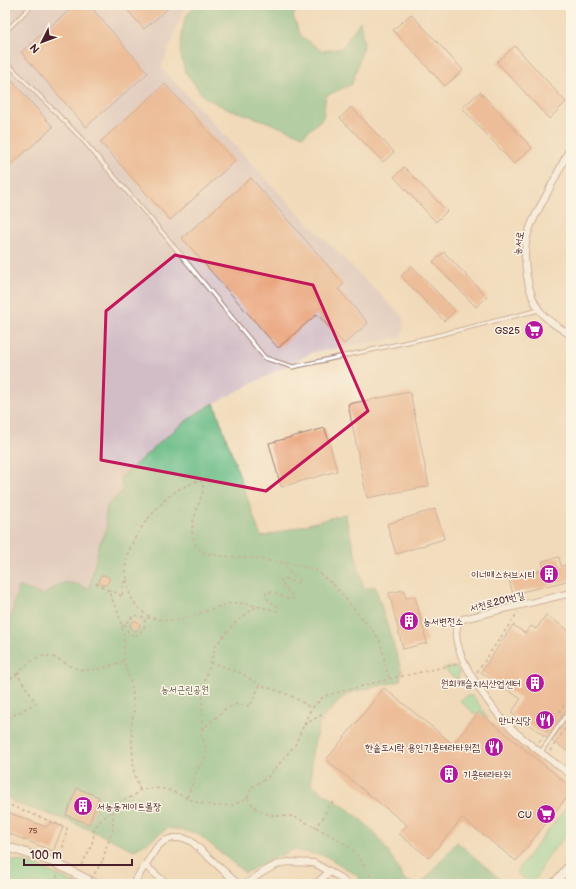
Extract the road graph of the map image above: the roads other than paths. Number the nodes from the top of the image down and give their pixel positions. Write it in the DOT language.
graph roads {
  1 [pos="32,5"];
  2 [pos="5,32"];
  3 [pos="5,61"];
  4 [pos="571,146"];
  5 [pos="539,310"];
  6 [pos="571,335"];
  7 [pos="571,593"];
  8 [pos="571,708"];
  9 [pos="541,752"];
  10 [pos="571,775"];
  11 [pos="5,846"];
  12 [pos="571,864"];
  13 [pos="146,866"];
  14 [pos="330,871"];
  15 [pos="96,884"];
  16 [pos="133,884"];
  17 [pos="167,884"];
  18 [pos="238,884"];
  19 [pos="246,884"];
  20 [pos="316,884"];
  21 [pos="347,884"];
  22 [pos="554,884"];
  1 -- 2 [label="lane"];
  3 -- 5 [label="lane"];
  4 -- 5 [label="street, 농서로"];
  5 -- 6 [label="street, 농서로"];
  7 -- 9 [label="street, 서천로201번길"];
  8 -- 9 [label="lane"];
  9 -- 10 [label="street, 서천로201번길"];
  11 -- 15 [label="street"];
  12 -- 22 [label="street"];
  13 -- 16 [label="street"];
  13 -- 17 [label="street"];
  13 -- 18 [label="street"];
  14 -- 19 [label="street"];
  14 -- 20 [label="street"];
  14 -- 21 [label="street"];
}
